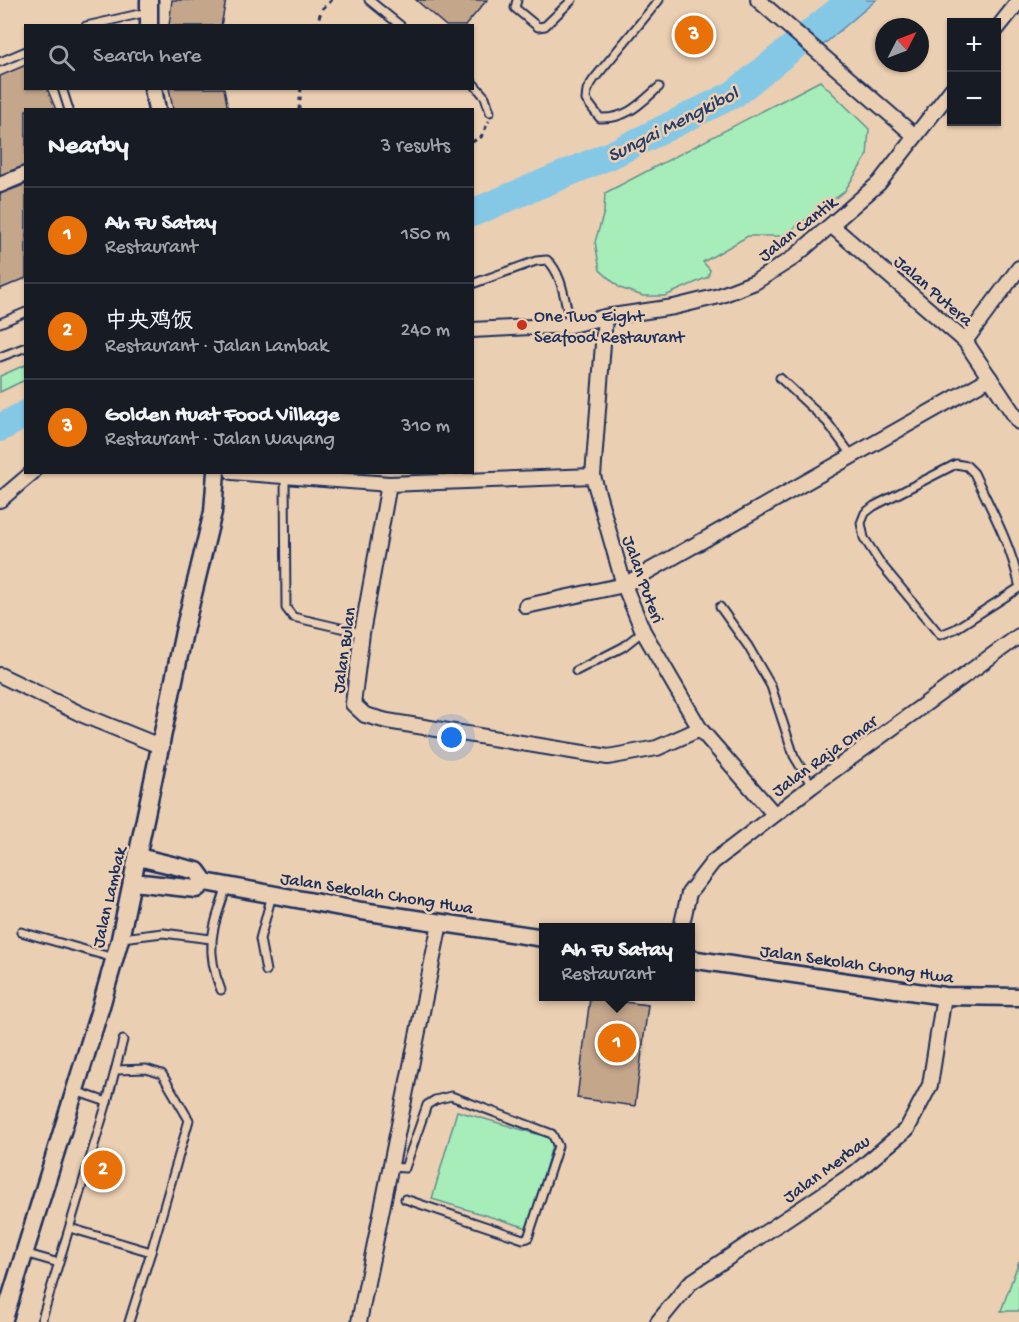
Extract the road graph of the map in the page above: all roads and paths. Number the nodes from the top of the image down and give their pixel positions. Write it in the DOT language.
graph roads {
  1 [pos="332,0"];
  2 [pos="369,0"];
  3 [pos="517,0"];
  4 [pos="572,0"];
  5 [pos="659,0"];
  6 [pos="758,0"];
  7 [pos="1019,1"];
  8 [pos="149,12"];
  9 [pos="95,24"];
  10 [pos="317,24"];
  11 [pos="399,24"];
  12 [pos="1001,24"];
  13 [pos="24,52"];
  14 [pos="0,63"];
  15 [pos="474,84"];
  16 [pos="659,87"];
  17 [pos="63,90"];
  18 [pos="153,90"];
  19 [pos="301,90"];
  20 [pos="947,94"];
  21 [pos="68,108"];
  22 [pos="157,108"];
  23 [pos="299,108"];
  24 [pos="490,112"];
  25 [pos="915,136"];
  26 [pos="474,141"];
  27 [pos="24,175"];
  28 [pos="0,184"];
  29 [pos="832,226"];
  30 [pos="1019,268"];
  31 [pos="474,283"];
  32 [pos="24,313"];
  33 [pos="605,316"];
  34 [pos="0,323"];
  35 [pos="570,325"];
  36 [pos="474,330"];
  37 [pos="965,341"];
  38 [pos="24,348"];
  39 [pos="0,357"];
  40 [pos="780,378"];
  41 [pos="990,378"];
  42 [pos="1019,422"];
  43 [pos="852,456"];
  44 [pos="31,474"];
  45 [pos="216,474"];
  46 [pos="258,474"];
  47 [pos="285,476"];
  48 [pos="593,476"];
  49 [pos="389,483"];
  50 [pos="0,501"];
  51 [pos="624,585"];
  52 [pos="1019,586"];
  53 [pos="526,606"];
  54 [pos="720,607"];
  55 [pos="643,631"];
  56 [pos="362,633"];
  57 [pos="1019,636"];
  58 [pos="576,671"];
  59 [pos="0,675"];
  60 [pos="700,729"];
  61 [pos="162,747"];
  62 [pos="812,786"];
  63 [pos="774,814"];
  64 [pos="138,857"];
  65 [pos="133,882"];
  66 [pos="205,882"];
  67 [pos="227,886"];
  68 [pos="273,895"];
  69 [pos="440,923"];
  70 [pos="682,923"];
  71 [pos="21,932"];
  72 [pos="539,937"];
  73 [pos="120,939"];
  74 [pos="211,939"];
  75 [pos="114,958"];
  76 [pos="695,960"];
  77 [pos="266,971"];
  78 [pos="221,990"];
  79 [pos="944,996"];
  80 [pos="1019,997"];
  81 [pos="123,1040"];
  82 [pos="116,1070"];
  83 [pos="75,1091"];
  84 [pos="107,1102"];
  85 [pos="390,1167"];
  86 [pos="405,1199"];
  87 [pos="69,1228"];
  88 [pos="151,1252"];
  89 [pos="24,1253"];
  90 [pos="59,1263"];
  91 [pos="3,1322"];
  92 [pos="41,1322"];
  93 [pos="129,1322"];
  94 [pos="359,1322"];
  95 [pos="658,1322"];
  1 -- 10 [label="path"];
  2 -- 11 [label="lane"];
  3 -- 4 [label="lane"];
  5 -- 16 [label="lane"];
  6 -- 25 [label="street"];
  7 -- 12 [label="street"];
  8 -- 9 [label="lane"];
  13 -- 14 [label="lane"];
  15 -- 24 [label="lane"];
  17 -- 21 [label="lane"];
  18 -- 22 [label="street"];
  19 -- 23 [label="path"];
  20 -- 25 [label="street, Jalan Cantik"];
  24 -- 26 [label="path"];
  25 -- 29 [label="street, Jalan Cantik"];
  27 -- 28 [label="street"];
  29 -- 33 [label="street, Jalan Cantik"];
  29 -- 37 [label="street, Jalan Putera"];
  30 -- 37 [label="street"];
  31 -- 35 [label="lane"];
  32 -- 34 [label="lane"];
  33 -- 35 [label="street, Jalan Cantik"];
  33 -- 48 [label="street, Jalan Puteri"];
  35 -- 36 [label="street, Jalan Cantik"];
  37 -- 41 [label="street, Jalan Putera"];
  38 -- 39 [label="lane"];
  40 -- 43 [label="lane"];
  41 -- 42 [label="street, Jalan Putera"];
  41 -- 43 [label="street"];
  43 -- 51 [label="street"];
  44 -- 50 [label="street"];
  45 -- 61 [label="street, Jalan Lambak"];
  46 -- 47 [label="street"];
  47 -- 49 [label="street"];
  47 -- 56 [label="lane"];
  48 -- 49 [label="street"];
  48 -- 51 [label="street, Jalan Puteri"];
  49 -- 56 [label="street, Jalan Bulan"];
  51 -- 53 [label="street"];
  51 -- 55 [label="street, Jalan Puteri"];
  52 -- 52 [label="lane"];
  54 -- 62 [label="lane"];
  55 -- 58 [label="lane"];
  55 -- 60 [label="street, Jalan Puteri"];
  56 -- 60 [label="street, Jalan Bulan"];
  57 -- 62 [label="street, Jalan Raja Omar"];
  59 -- 61 [label="street"];
  60 -- 63 [label="street, Jalan Puteri"];
  61 -- 64 [label="street, Jalan Lambak"];
  62 -- 63 [label="street, Jalan Raja Omar"];
  63 -- 70 [label="street, Jalan Raja Omar"];
  64 -- 65 [label="street, Jalan Lambak"];
  64 -- 66 [label="street, Jalan Sekolah Chong Hwa"];
  65 -- 66 [label="street, Jalan Sekolah Chong Hwa"];
  65 -- 73 [label="street, Jalan Lambak"];
  66 -- 67 [label="street, Jalan Sekolah Chong Hwa"];
  67 -- 68 [label="street, Jalan Sekolah Chong Hwa"];
  67 -- 74 [label="lane"];
  68 -- 69 [label="street, Jalan Sekolah Chong Hwa"];
  68 -- 77 [label="lane"];
  69 -- 72 [label="street, Jalan Sekolah Chong Hwa"];
  69 -- 85 [label="street"];
  71 -- 75 [label="lane"];
  73 -- 74 [label="lane"];
  73 -- 75 [label="street, Jalan Lambak"];
  74 -- 78 [label="lane"];
  75 -- 83 [label="street, Jalan Lambak"];
  76 -- 79 [label="street, Jalan Sekolah Chong Hwa"];
  79 -- 80 [label="street, Jalan Sekolah Chong Hwa"];
  79 -- 95 [label="street, Jalan Merbau"];
  81 -- 82 [label="lane"];
  82 -- 84 [label="lane"];
  82 -- 88 [label="lane"];
  83 -- 84 [label="lane"];
  83 -- 89 [label="street, Jalan Lambak"];
  84 -- 87 [label="lane"];
  85 -- 86 [label="lane"];
  85 -- 94 [label="street"];
  87 -- 88 [label="lane"];
  87 -- 90 [label="lane"];
  88 -- 93 [label="lane"];
  89 -- 90 [label="lane"];
  89 -- 91 [label="street, Jalan Lambak"];
  90 -- 92 [label="lane"];
}
